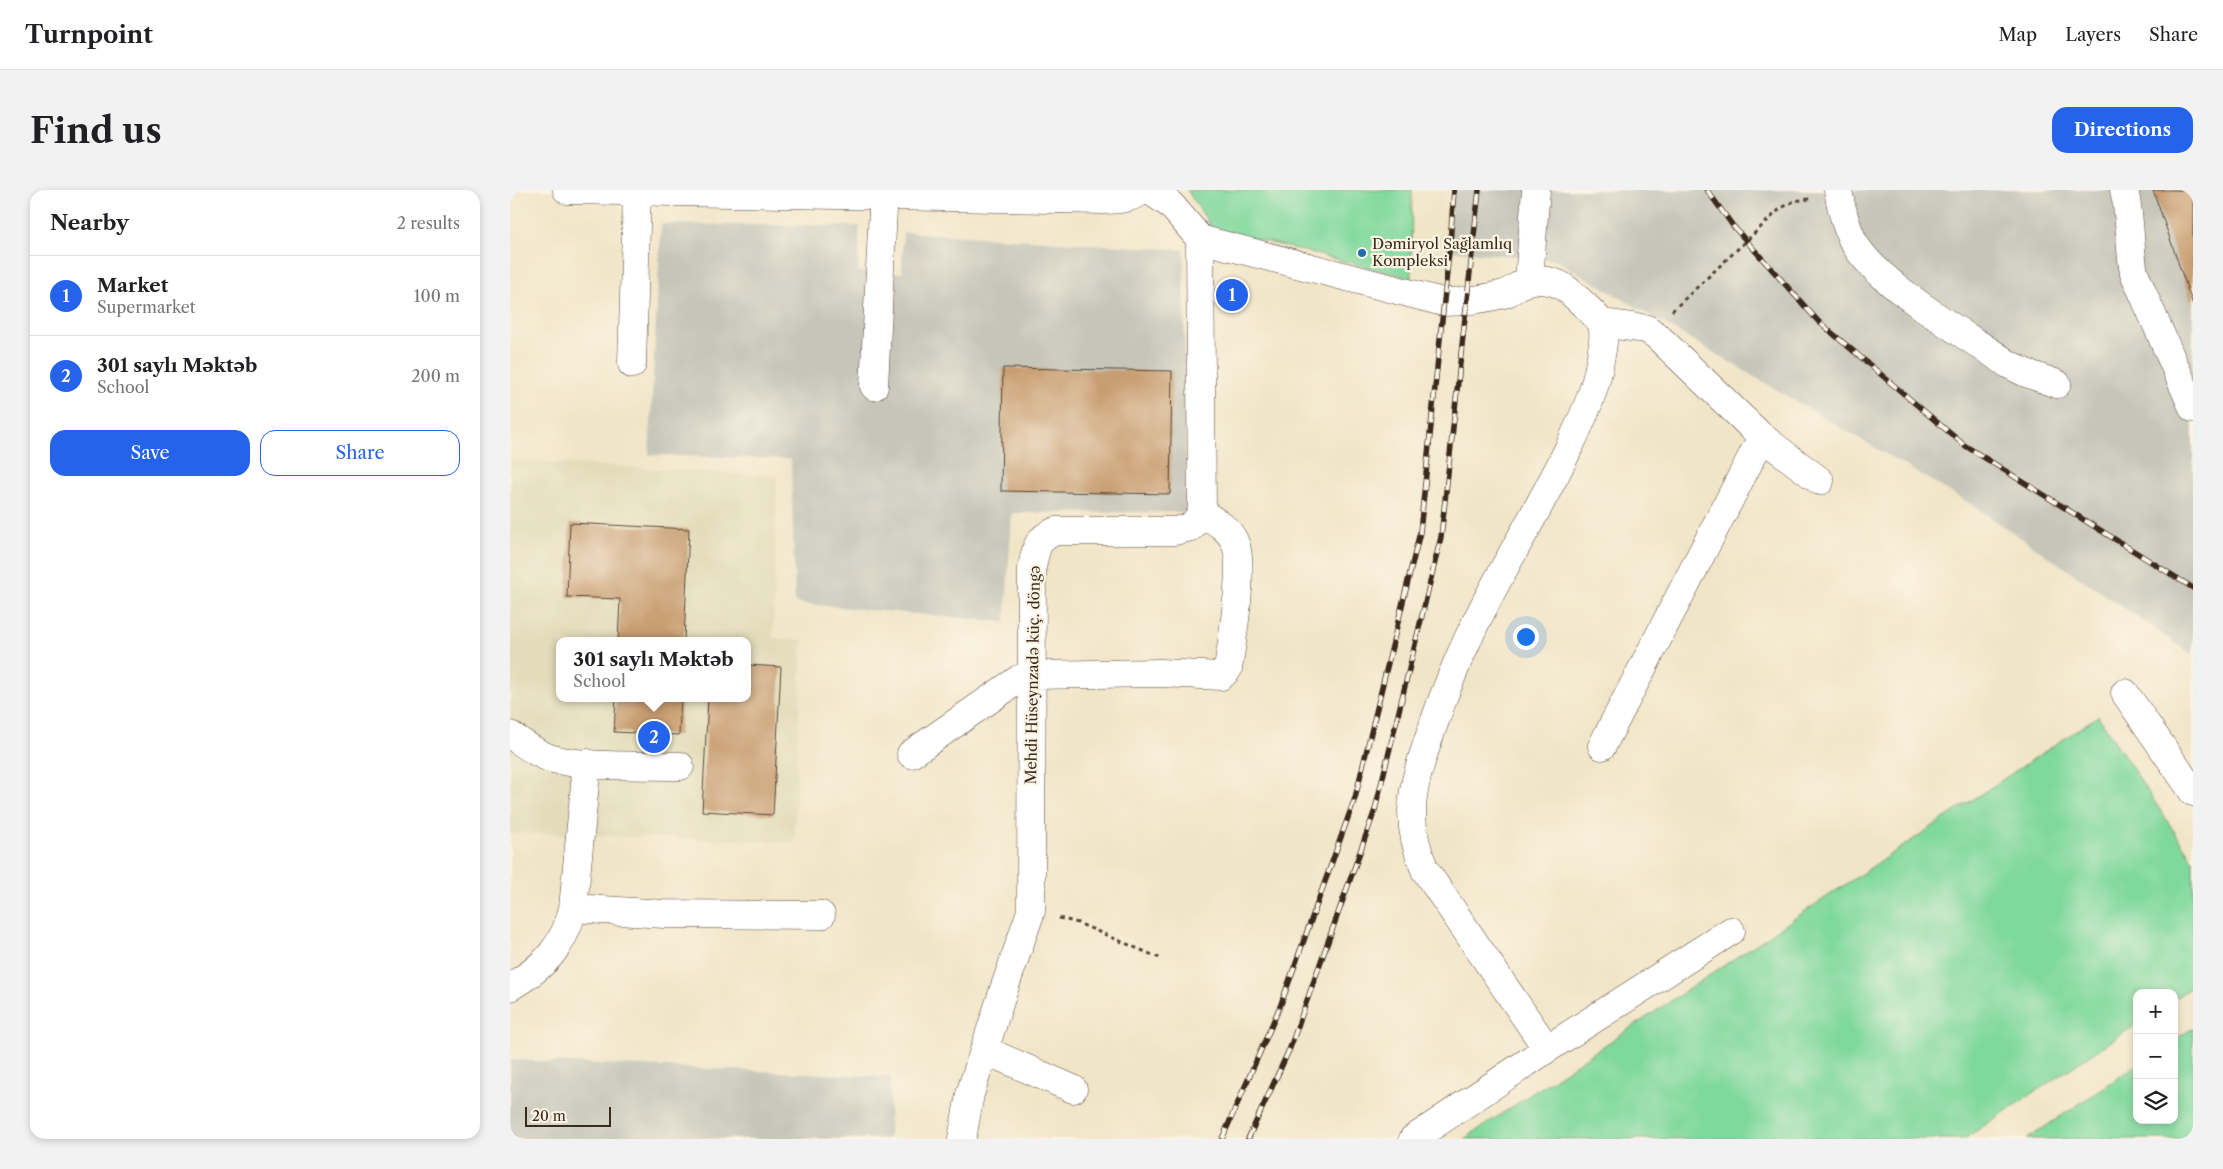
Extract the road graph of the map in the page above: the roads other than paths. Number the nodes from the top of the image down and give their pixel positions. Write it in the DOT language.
graph roads {
  1 [pos="567,190"];
  2 [pos="1143,190"];
  3 [pos="1149,190"];
  4 [pos="1536,190"];
  5 [pos="2124,190"];
  6 [pos="672,191"];
  7 [pos="637,192"];
  8 [pos="1838,192"];
  9 [pos="884,193"];
  10 [pos="1200,239"];
  11 [pos="1529,280"];
  12 [pos="1601,322"];
  13 [pos="632,364"];
  14 [pos="2058,384"];
  15 [pos="874,386"];
  16 [pos="2193,408"];
  17 [pos="1762,437"];
  18 [pos="1820,480"];
  19 [pos="1202,513"];
  20 [pos="1032,675"];
  21 [pos="2125,693"];
  22 [pos="510,735"];
  23 [pos="1602,746"];
  24 [pos="912,754"];
  25 [pos="586,763"];
  26 [pos="680,766"];
  27 [pos="2193,792"];
  28 [pos="572,908"];
  29 [pos="821,916"];
  30 [pos="1732,931"];
  31 [pos="510,987"];
  32 [pos="1547,1048"];
  33 [pos="984,1050"];
  34 [pos="1073,1089"];
  35 [pos="962,1139"];
  36 [pos="1413,1139"];
  1 -- 7 [label="street"];
  2 -- 9 [label="street"];
  3 -- 10 [label="street"];
  4 -- 11 [label="street"];
  5 -- 16 [label="street"];
  6 -- 7 [label="street"];
  6 -- 9 [label="street"];
  7 -- 13 [label="street"];
  8 -- 14 [label="street"];
  9 -- 15 [label="street"];
  10 -- 11 [label="street"];
  10 -- 19 [label="street"];
  11 -- 12 [label="street"];
  12 -- 17 [label="street"];
  12 -- 32 [label="street"];
  17 -- 18 [label="street"];
  17 -- 23 [label="street"];
  19 -- 20 [label="street, Mehdi Hüseynzadə küç. döngə"];
  19 -- 20 [label="street"];
  20 -- 24 [label="street"];
  20 -- 33 [label="street, Mehdi Hüseynzadə küç. döngə"];
  21 -- 27 [label="street"];
  22 -- 25 [label="street"];
  25 -- 26 [label="street"];
  25 -- 28 [label="street"];
  28 -- 29 [label="street"];
  28 -- 31 [label="street"];
  30 -- 32 [label="street"];
  32 -- 36 [label="street"];
  33 -- 34 [label="street"];
  33 -- 35 [label="street, Mehdi Hüseynzadə küç. döngə"];
}
